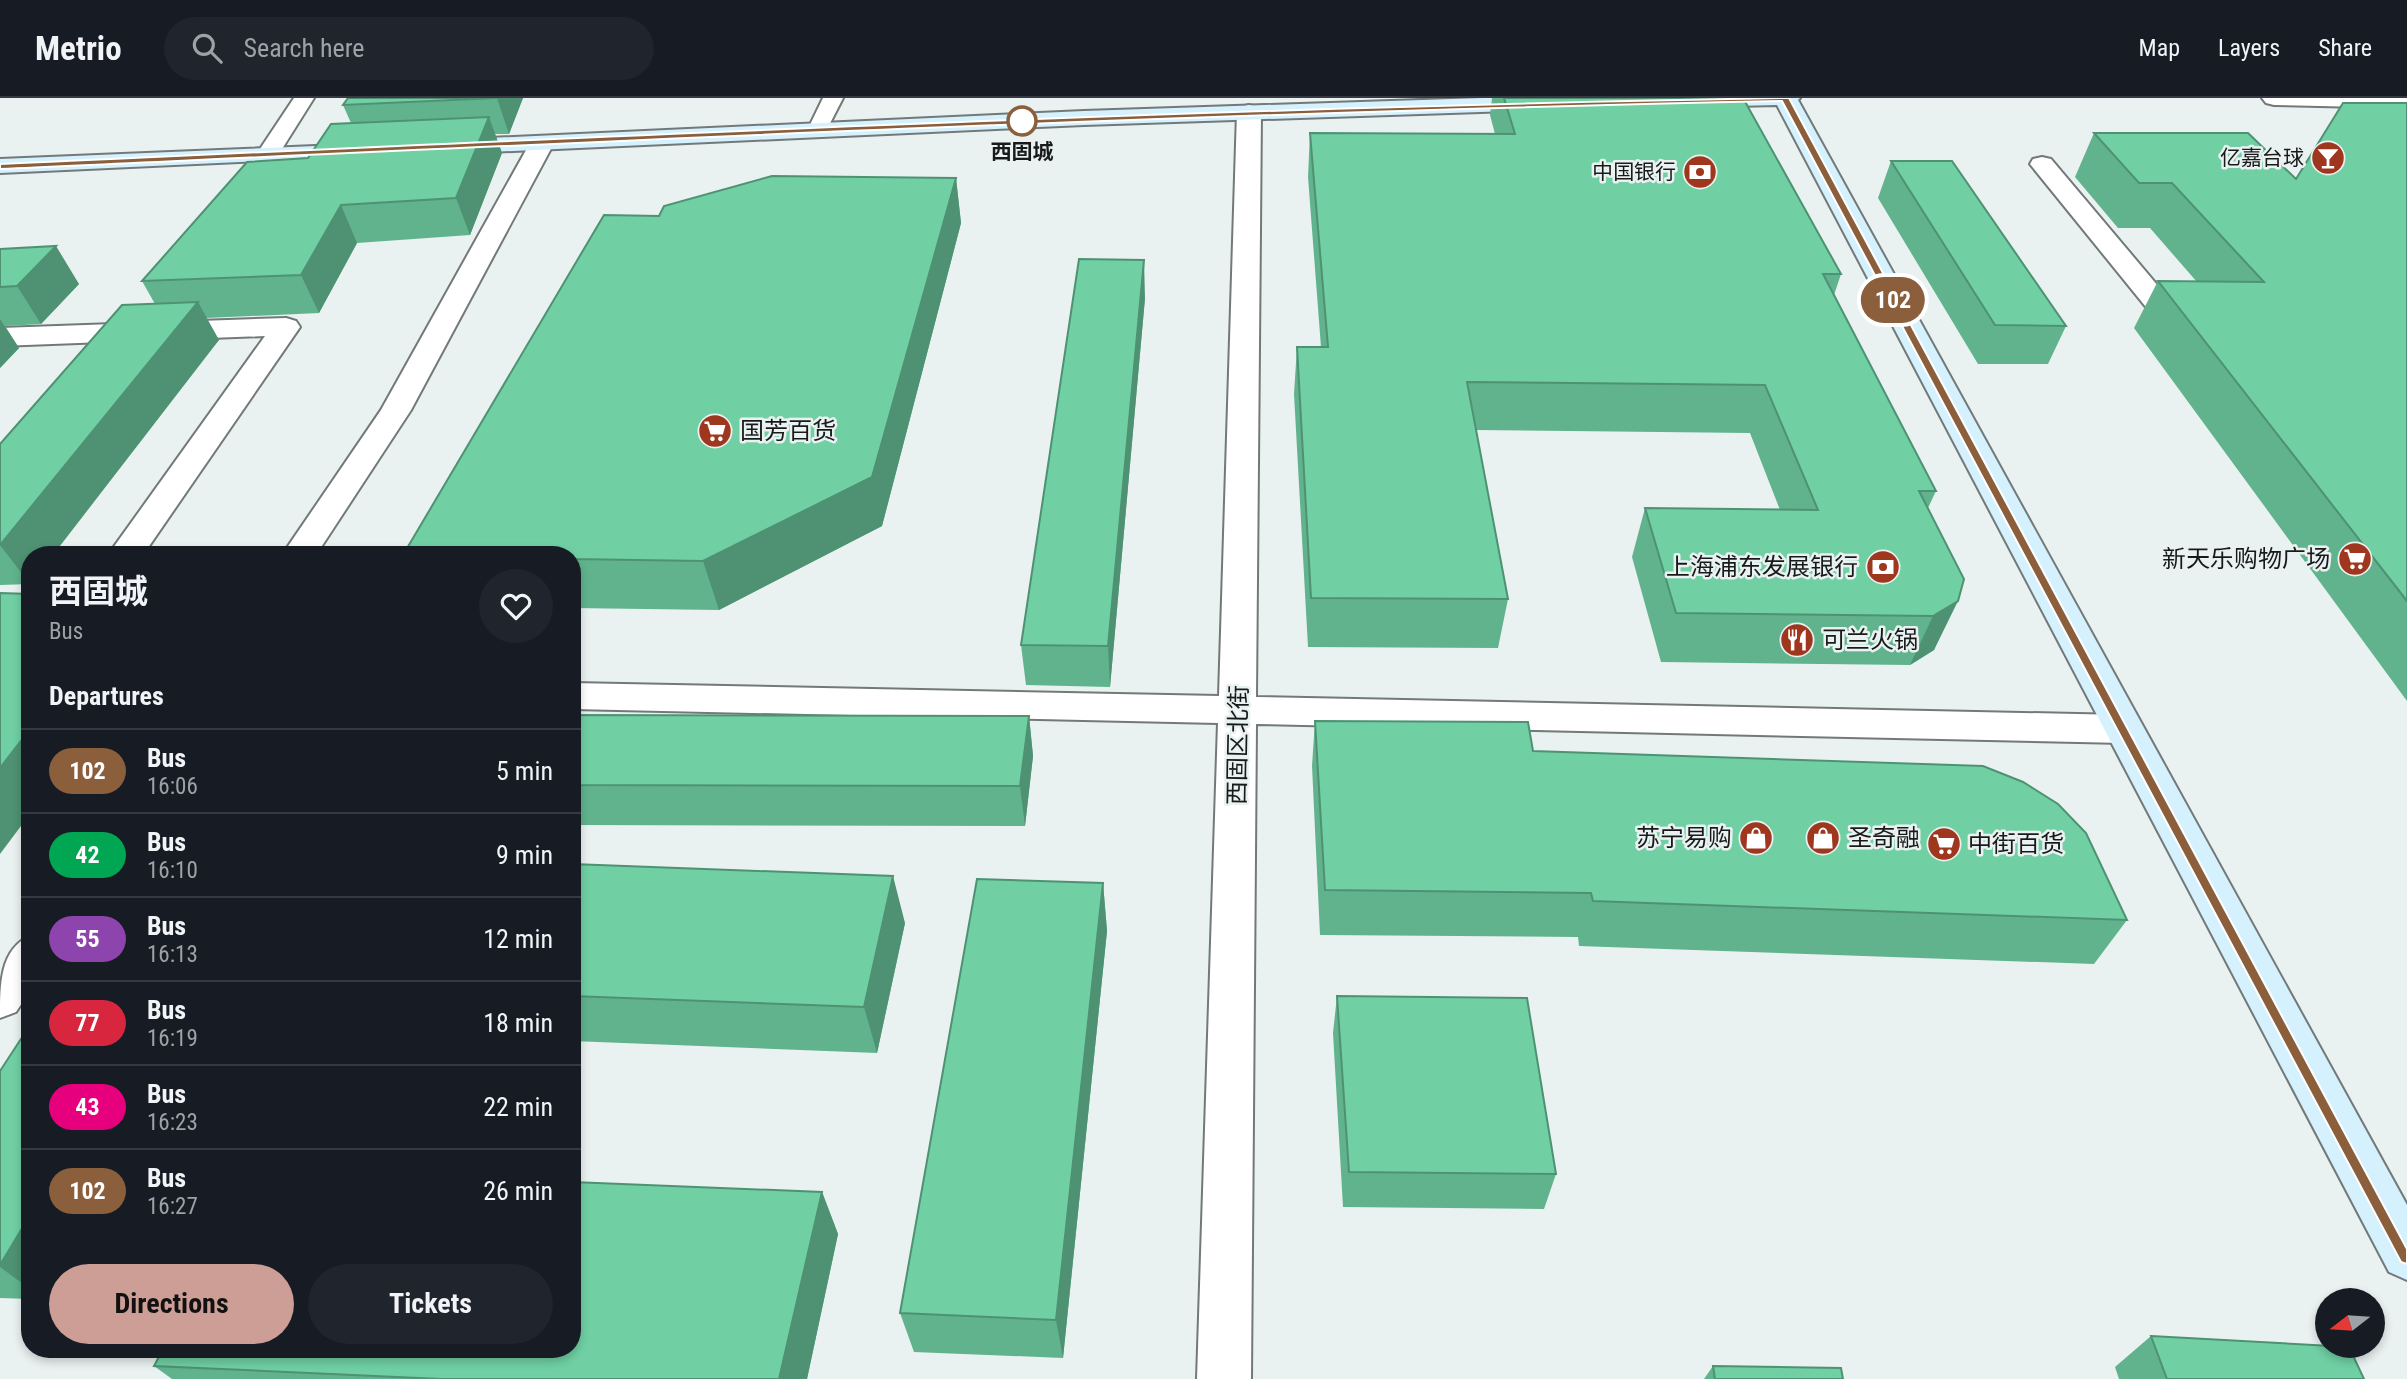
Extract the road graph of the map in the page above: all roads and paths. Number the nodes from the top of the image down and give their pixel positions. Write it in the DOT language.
graph roads {
  1 [pos="304,98"];
  2 [pos="833,98"];
  3 [pos="1786,98"];
  4 [pos="2274,98"];
  5 [pos="1664,101"];
  6 [pos="2407,101"];
  7 [pos="1570,103"];
  8 [pos="1249,112"];
  9 [pos="817,131"];
  10 [pos="542,143"];
  11 [pos="418,148"];
  12 [pos="390,150"];
  13 [pos="267,155"];
  14 [pos="2042,164"];
  15 [pos="0,166"];
  16 [pos="2164,311"];
  17 [pos="0,337"];
  18 [pos="131,546"];
  19 [pos="305,546"];
  20 [pos="581,696"];
  21 [pos="1239,711"];
  22 [pos="2124,729"];
  23 [pos="21,968"];
  24 [pos="0,999"];
  25 [pos="2407,1255"];
  26 [pos="1224,1379"];
  1 -- 13 [label="lane"];
  2 -- 9 [label="lane"];
  3 -- 5 [label="main road"];
  3 -- 22 [label="main road"];
  4 -- 6 [label="street"];
  7 -- 8 [label="main road"];
  8 -- 9 [label="main road"];
  8 -- 21 [label="street, 西固区北街"];
  9 -- 10 [label="main road"];
  10 -- 11 [label="main road"];
  10 -- 19 [label="street"];
  12 -- 13 [label="main road"];
  13 -- 15 [label="main road"];
  14 -- 16 [label="street"];
  17 -- 18 [label="street"];
  20 -- 21 [label="street"];
  21 -- 22 [label="street"];
  21 -- 26 [label="street, 西固区北街"];
  22 -- 25 [label="main road"];
  23 -- 24 [label="street"];
}
